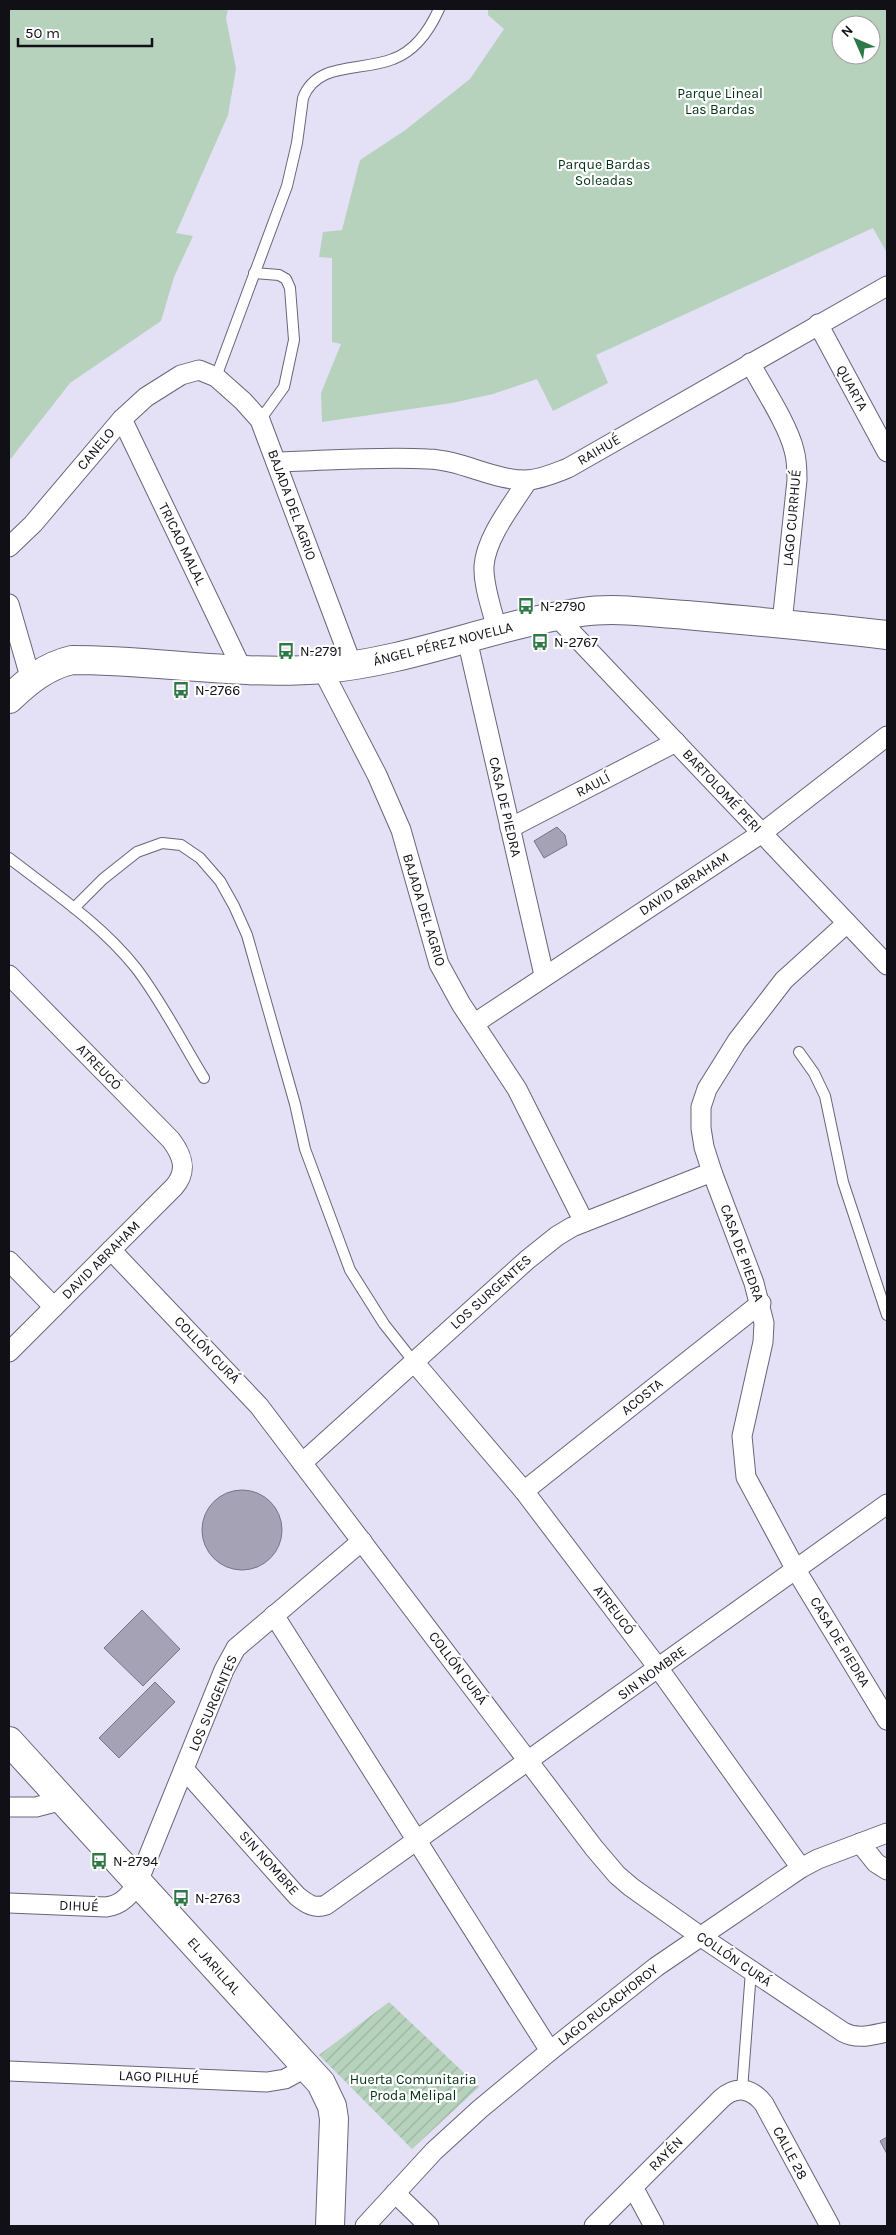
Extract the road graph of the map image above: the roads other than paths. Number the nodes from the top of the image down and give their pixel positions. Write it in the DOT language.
graph roads {
  1 [pos="439,9"];
  2 [pos="254,274"];
  3 [pos="887,286"];
  4 [pos="818,324"];
  5 [pos="750,363"];
  6 [pos="207,374"];
  7 [pos="122,419"];
  8 [pos="260,420"];
  9 [pos="887,452"];
  10 [pos="276,462"];
  11 [pos="528,480"];
  12 [pos="9,547"];
  13 [pos="9,604"];
  14 [pos="558,616"];
  15 [pos="782,623"];
  16 [pos="497,631"];
  17 [pos="887,635"];
  18 [pos="467,639"];
  19 [pos="352,665"];
  20 [pos="242,669"];
  21 [pos="322,669"];
  22 [pos="31,680"];
  23 [pos="9,699"];
  24 [pos="676,742"];
  25 [pos="885,742"];
  26 [pos="510,828"];
  27 [pos="762,833"];
  28 [pos="9,858"];
  29 [pos="74,908"];
  30 [pos="847,923"];
  31 [pos="887,965"];
  32 [pos="9,975"];
  33 [pos="544,976"];
  34 [pos="474,1024"];
  35 [pos="800,1052"];
  36 [pos="204,1078"];
  37 [pos="184,1163"];
  38 [pos="712,1172"];
  39 [pos="584,1222"];
  40 [pos="111,1250"];
  41 [pos="9,1261"];
  42 [pos="761,1303"];
  43 [pos="54,1307"];
  44 [pos="887,1315"];
  45 [pos="9,1352"];
  46 [pos="414,1362"];
  47 [pos="302,1463"];
  48 [pos="524,1491"];
  49 [pos="887,1504"];
  50 [pos="362,1542"];
  51 [pos="796,1570"];
  52 [pos="274,1615"];
  53 [pos="659,1668"];
  54 [pos="887,1720"];
  55 [pos="9,1741"];
  56 [pos="528,1762"];
  57 [pos="184,1768"];
  58 [pos="63,1800"];
  59 [pos="9,1807"];
  60 [pos="887,1833"];
  61 [pos="417,1841"];
  62 [pos="860,1842"];
  63 [pos="801,1868"];
  64 [pos="887,1870"];
  65 [pos="138,1882"];
  66 [pos="9,1903"];
  67 [pos="700,1936"];
  68 [pos="751,1971"];
  69 [pos="887,2032"];
  70 [pos="550,2051"];
  71 [pos="307,2067"];
  72 [pos="9,2071"];
  73 [pos="742,2090"];
  74 [pos="633,2187"];
  75 [pos="395,2192"];
  76 [pos="330,2226"];
  77 [pos="365,2226"];
  78 [pos="429,2226"];
  79 [pos="594,2226"];
  80 [pos="654,2226"];
  81 [pos="830,2226"];
  1 -- 2 [label="lane"];
  2 -- 6 [label="lane"];
  2 -- 8 [label="lane"];
  3 -- 4 [label="street, RAIHUÉ"];
  4 -- 5 [label="street, RAIHUÉ"];
  4 -- 9 [label="street, QUARTA"];
  5 -- 11 [label="street, RAIHUÉ"];
  5 -- 15 [label="street, LAGO CURRHUÉ"];
  6 -- 7 [label="street, CANELO"];
  6 -- 8 [label="street, BAJADA DEL AGRIO"];
  7 -- 12 [label="street, CANELO"];
  7 -- 20 [label="street, TRICAO MALAL"];
  8 -- 10 [label="street, BAJADA DEL AGRIO"];
  10 -- 11 [label="street, RAIHUÉ"];
  10 -- 19 [label="street, BAJADA DEL AGRIO"];
  11 -- 16 [label="street"];
  13 -- 22 [label="street"];
  14 -- 15 [label="main road, ÁNGEL PÉREZ NOVELLA"];
  14 -- 16 [label="main road, ÁNGEL PÉREZ NOVELLA"];
  14 -- 24 [label="street, BARTOLOMÉ PERI"];
  15 -- 17 [label="main road, ÁNGEL PÉREZ NOVELLA"];
  16 -- 18 [label="main road, ÁNGEL PÉREZ NOVELLA"];
  18 -- 19 [label="main road, ÁNGEL PÉREZ NOVELLA"];
  18 -- 26 [label="street, CASA DE PIEDRA"];
  19 -- 21 [label="main road, ÁNGEL PÉREZ NOVELLA"];
  20 -- 21 [label="main road, ÁNGEL PÉREZ NOVELLA"];
  20 -- 22 [label="main road, ÁNGEL PÉREZ NOVELLA"];
  21 -- 34 [label="street, BAJADA DEL AGRIO"];
  22 -- 23 [label="main road, ÁNGEL PÉREZ NOVELLA"];
  24 -- 26 [label="street, RAULÍ"];
  24 -- 27 [label="street, BARTOLOMÉ PERI"];
  25 -- 27 [label="street, DAVID ABRAHAM"];
  26 -- 33 [label="street, CASA DE PIEDRA"];
  27 -- 30 [label="street, BARTOLOMÉ PERI"];
  27 -- 33 [label="street, DAVID ABRAHAM"];
  28 -- 29 [label="lane"];
  29 -- 36 [label="lane"];
  29 -- 46 [label="lane"];
  30 -- 31 [label="street, BARTOLOMÉ PERI"];
  30 -- 38 [label="street, CASA DE PIEDRA"];
  32 -- 37 [label="street, ATREUCÓ"];
  33 -- 34 [label="street, DAVID ABRAHAM"];
  34 -- 39 [label="street, BAJADA DEL AGRIO"];
  35 -- 44 [label="lane"];
  37 -- 40 [label="street, DAVID ABRAHAM"];
  38 -- 39 [label="street, LOS SURGENTES"];
  38 -- 42 [label="street, CASA DE PIEDRA"];
  39 -- 46 [label="street, LOS SURGENTES"];
  40 -- 43 [label="street, DAVID ABRAHAM"];
  40 -- 47 [label="street, COLLÓN CURÁ"];
  41 -- 43 [label="street"];
  42 -- 48 [label="street, ACOSTA"];
  42 -- 51 [label="street, CASA DE PIEDRA"];
  43 -- 45 [label="street, DAVID ABRAHAM"];
  46 -- 47 [label="street, LOS SURGENTES"];
  46 -- 48 [label="street, ATREUCÓ"];
  47 -- 50 [label="street, COLLÓN CURÁ"];
  48 -- 53 [label="street, ATREUCÓ"];
  49 -- 51 [label="street, SIN NOMBRE"];
  50 -- 52 [label="street, LOS SURGENTES"];
  50 -- 56 [label="street, COLLÓN CURÁ"];
  51 -- 53 [label="street, SIN NOMBRE"];
  51 -- 54 [label="street, CASA DE PIEDRA"];
  52 -- 57 [label="street, LOS SURGENTES"];
  52 -- 61 [label="street"];
  53 -- 56 [label="street, SIN NOMBRE"];
  53 -- 63 [label="street, ATREUCÓ"];
  55 -- 58 [label="main road, EL JARILLAL"];
  56 -- 61 [label="street, SIN NOMBRE"];
  56 -- 67 [label="street, COLLÓN CURÁ"];
  57 -- 61 [label="street, SIN NOMBRE"];
  57 -- 65 [label="street, LOS SURGENTES"];
  58 -- 59 [label="street"];
  58 -- 65 [label="main road, EL JARILLAL"];
  60 -- 62 [label="street, LAGO RUCACHOROY"];
  61 -- 70 [label="street"];
  62 -- 63 [label="street, LAGO RUCACHOROY"];
  62 -- 64 [label="street"];
  63 -- 67 [label="street, LAGO RUCACHOROY"];
  65 -- 66 [label="street, DIHUÉ"];
  65 -- 71 [label="main road, EL JARILLAL"];
  67 -- 68 [label="street, COLLÓN CURÁ"];
  67 -- 70 [label="street, LAGO RUCACHOROY"];
  68 -- 69 [label="street, COLLÓN CURÁ"];
  68 -- 73 [label="lane"];
  70 -- 75 [label="street, LAGO RUCACHOROY"];
  71 -- 72 [label="street, LAGO PILHUÉ"];
  71 -- 76 [label="main road, EL JARILLAL"];
  73 -- 74 [label="street, RAYÉN"];
  73 -- 81 [label="street, CALLE 28"];
  74 -- 79 [label="street, RAYÉN"];
  74 -- 80 [label="street"];
  75 -- 77 [label="street, LAGO RUCACHOROY"];
  75 -- 78 [label="street"];
}
